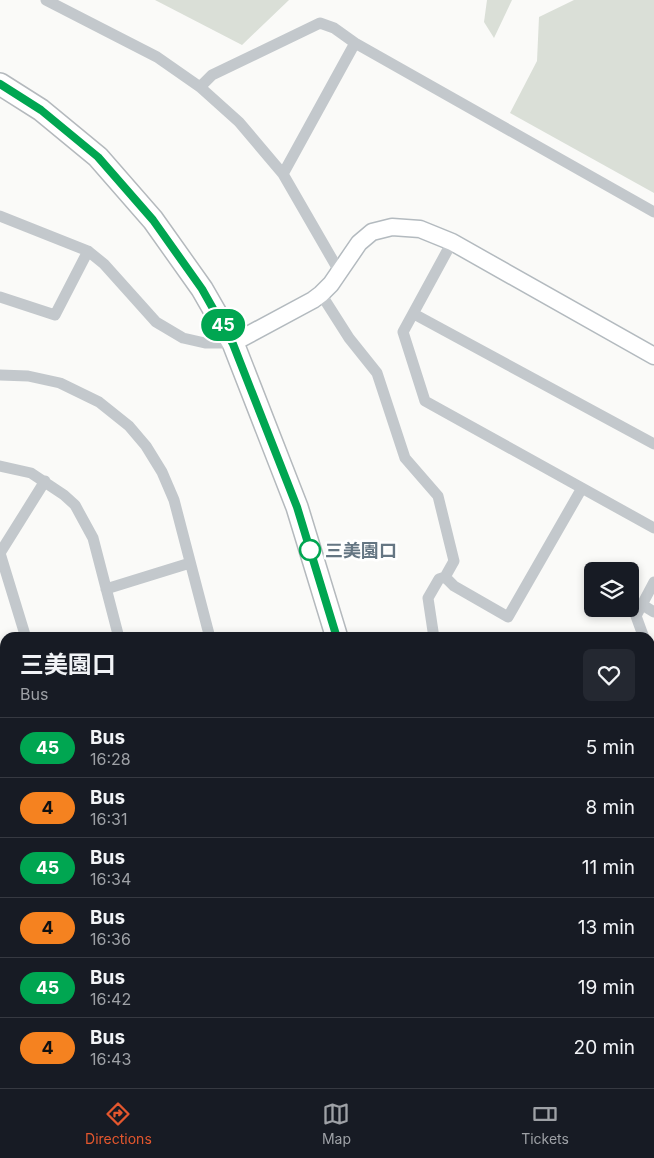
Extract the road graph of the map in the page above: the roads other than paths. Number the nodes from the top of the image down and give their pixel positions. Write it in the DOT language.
graph roads {
  1 [pos="46,0"];
  2 [pos="355,43"];
  3 [pos="0,84"];
  4 [pos="200,87"];
  5 [pos="283,174"];
  6 [pos="654,212"];
  7 [pos="0,216"];
  8 [pos="452,242"];
  9 [pos="88,250"];
  10 [pos="339,271"];
  11 [pos="321,294"];
  12 [pos="0,297"];
  13 [pos="414,314"];
  14 [pos="233,344"];
  15 [pos="654,356"];
  16 [pos="0,375"];
  17 [pos="654,444"];
  18 [pos="0,466"];
  19 [pos="45,481"];
  20 [pos="582,488"];
  21 [pos="654,528"];
  22 [pos="0,553"];
  23 [pos="190,563"];
  24 [pos="445,577"];
  25 [pos="654,582"];
  26 [pos="106,589"];
  27 [pos="641,604"];
  28 [pos="654,612"];
  29 [pos="24,632"];
  30 [pos="117,632"];
  31 [pos="208,632"];
  32 [pos="335,632"];
  33 [pos="433,632"];
  34 [pos="642,632"];
  1 -- 4 [label="street"];
  2 -- 4 [label="street"];
  2 -- 5 [label="street"];
  2 -- 6 [label="street"];
  3 -- 14 [label="highway"];
  4 -- 5 [label="street"];
  5 -- 10 [label="street"];
  7 -- 9 [label="street"];
  8 -- 10 [label="street"];
  8 -- 13 [label="street"];
  8 -- 15 [label="street"];
  9 -- 12 [label="street"];
  9 -- 14 [label="street"];
  10 -- 11 [label="street"];
  11 -- 14 [label="street"];
  11 -- 24 [label="street"];
  13 -- 17 [label="street"];
  13 -- 20 [label="street"];
  14 -- 32 [label="highway"];
  16 -- 23 [label="street"];
  18 -- 19 [label="street"];
  19 -- 22 [label="street"];
  19 -- 26 [label="street"];
  20 -- 21 [label="street"];
  20 -- 24 [label="street"];
  22 -- 29 [label="street"];
  23 -- 26 [label="street"];
  23 -- 31 [label="street"];
  24 -- 33 [label="street"];
  25 -- 27 [label="street"];
  26 -- 30 [label="street"];
  27 -- 28 [label="street"];
  27 -- 34 [label="street"];
}
